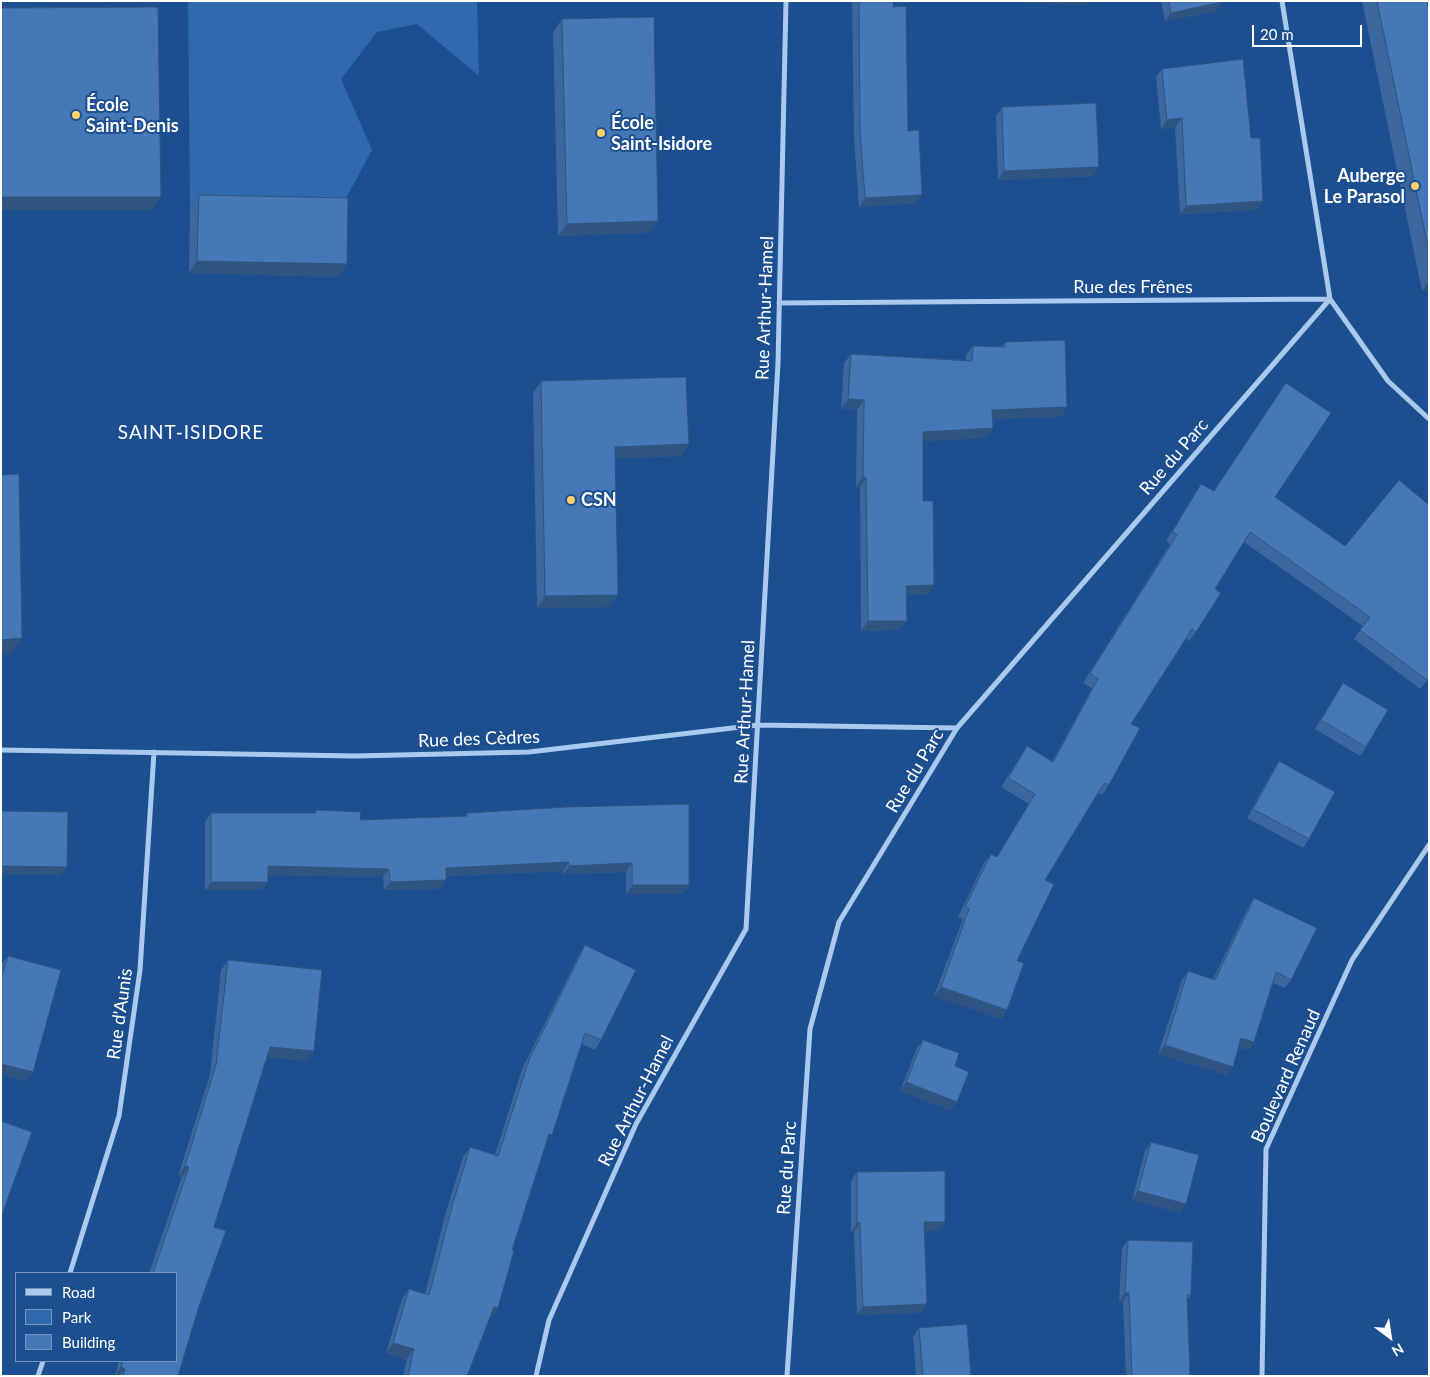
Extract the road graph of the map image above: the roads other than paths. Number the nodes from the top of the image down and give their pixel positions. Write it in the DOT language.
graph roads {
  1 [pos="786,1"];
  2 [pos="1282,1"];
  3 [pos="1330,299"];
  4 [pos="779,303"];
  5 [pos="1429,419"];
  6 [pos="758,725"];
  7 [pos="957,728"];
  8 [pos="1,750"];
  9 [pos="154,752"];
  10 [pos="1429,845"];
  11 [pos="70,1272"];
  12 [pos="43,1362"];
  13 [pos="38,1376"];
  14 [pos="536,1376"];
  15 [pos="787,1376"];
  16 [pos="1262,1376"];
  1 -- 4 [label="street, Rue Arthur-Hamel"];
  2 -- 3 [label="street"];
  3 -- 4 [label="street, Rue des Frênes"];
  3 -- 5 [label="street"];
  3 -- 7 [label="street, Rue du Parc"];
  4 -- 6 [label="street, Rue Arthur-Hamel"];
  6 -- 7 [label="street, Rue des Cèdres"];
  6 -- 9 [label="street, Rue des Cèdres"];
  6 -- 14 [label="street, Rue Arthur-Hamel"];
  7 -- 15 [label="street, Rue du Parc"];
  8 -- 9 [label="street, Rue des Cèdres"];
  9 -- 11 [label="street, Rue d'Aunis"];
  10 -- 16 [label="street, Boulevard Renaud"];
  12 -- 13 [label="street"];
}
